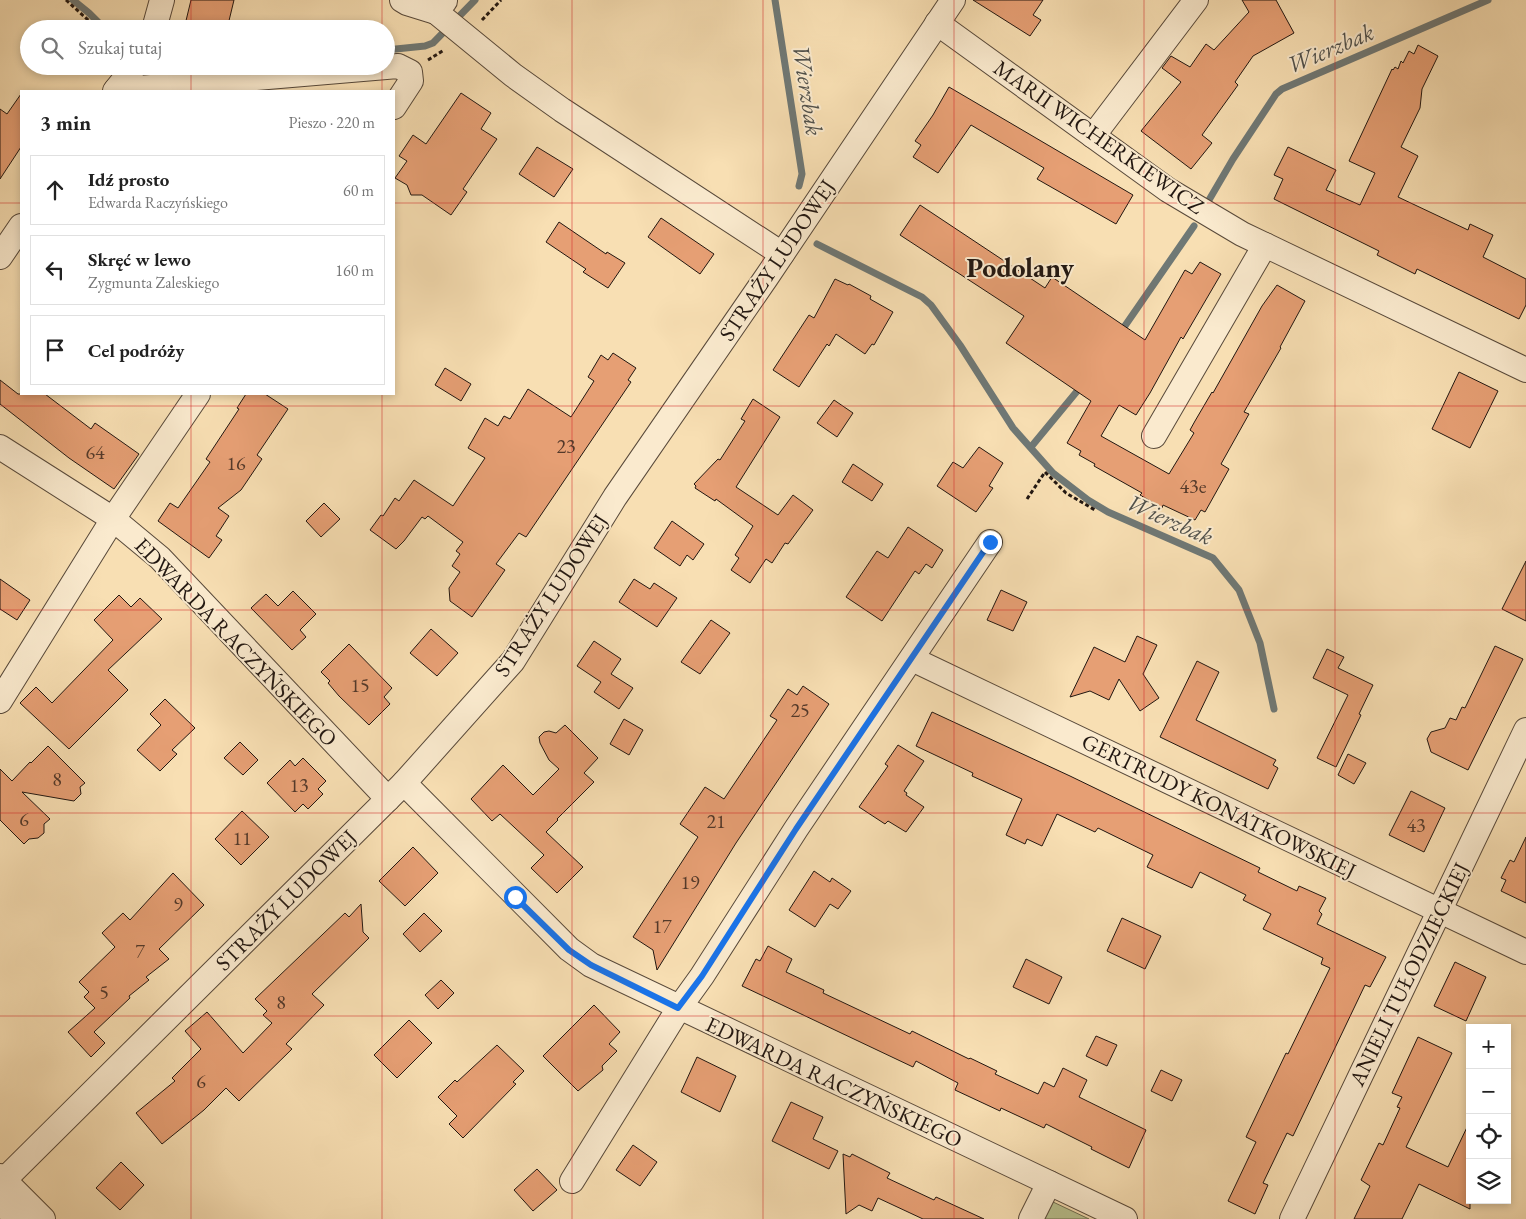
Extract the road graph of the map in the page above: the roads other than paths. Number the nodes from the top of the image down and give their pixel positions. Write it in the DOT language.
graph roads {
  1 [pos="162,0"];
  2 [pos="402,0"];
  3 [pos="953,0"];
  4 [pos="1196,0"];
  5 [pos="449,18"];
  6 [pos="156,20"];
  7 [pos="937,23"];
  8 [pos="395,70"];
  9 [pos="128,75"];
  10 [pos="321,75"];
  11 [pos="116,90"];
  12 [pos="126,90"];
  13 [pos="395,105"];
  14 [pos="1093,136"];
  15 [pos="20,227"];
  16 [pos="1265,245"];
  17 [pos="782,254"];
  18 [pos="0,256"];
  19 [pos="1526,370"];
  20 [pos="197,395"];
  21 [pos="1154,436"];
  22 [pos="0,447"];
  23 [pos="113,519"];
  24 [pos="990,542"];
  25 [pos="912,659"];
  26 [pos="0,700"];
  27 [pos="1526,730"];
  28 [pos="396,791"];
  29 [pos="1439,911"];
  30 [pos="1526,952"];
  31 [pos="678,1008"];
  32 [pos="572,1181"];
  33 [pos="1049,1183"];
  34 [pos="1,1185"];
  35 [pos="18,1219"];
  36 [pos="43,1219"];
  37 [pos="1031,1219"];
  38 [pos="1125,1219"];
  39 [pos="1292,1219"];
  1 -- 6 [label="street"];
  2 -- 5 [label="street"];
  3 -- 7 [label="street, STRAŻY LUDOWEJ"];
  4 -- 14 [label="street"];
  5 -- 17 [label="street"];
  7 -- 14 [label="street, MARII WICHERKIEWICZ"];
  7 -- 17 [label="street, STRAŻY LUDOWEJ"];
  8 -- 13 [label="street"];
  9 -- 11 [label="street"];
  10 -- 12 [label="street"];
  14 -- 16 [label="street, MARII WICHERKIEWICZ"];
  15 -- 18 [label="street"];
  16 -- 19 [label="street, MARII WICHERKIEWICZ"];
  16 -- 21 [label="street"];
  17 -- 28 [label="street, STRAŻY LUDOWEJ"];
  20 -- 23 [label="street"];
  22 -- 23 [label="street, EDWARDA RACZYŃSKIEGO"];
  23 -- 26 [label="street"];
  23 -- 28 [label="street, EDWARDA RACZYŃSKIEGO"];
  24 -- 25 [label="street"];
  25 -- 29 [label="street, GERTRUDY KONATKOWSKIEJ"];
  25 -- 31 [label="street"];
  27 -- 29 [label="street, ANIELI TUŁODZIECKIEJ"];
  28 -- 31 [label="street, EDWARDA RACZYŃSKIEGO"];
  28 -- 34 [label="street, STRAŻY LUDOWEJ"];
  29 -- 30 [label="street, GERTRUDY KONATKOWSKIEJ"];
  29 -- 39 [label="street, ANIELI TUŁODZIECKIEJ"];
  31 -- 32 [label="street"];
  31 -- 33 [label="street, EDWARDA RACZYŃSKIEGO"];
  33 -- 37 [label="street"];
  33 -- 38 [label="street, EDWARDA RACZYŃSKIEGO"];
  34 -- 35 [label="street"];
  34 -- 36 [label="street"];
}
